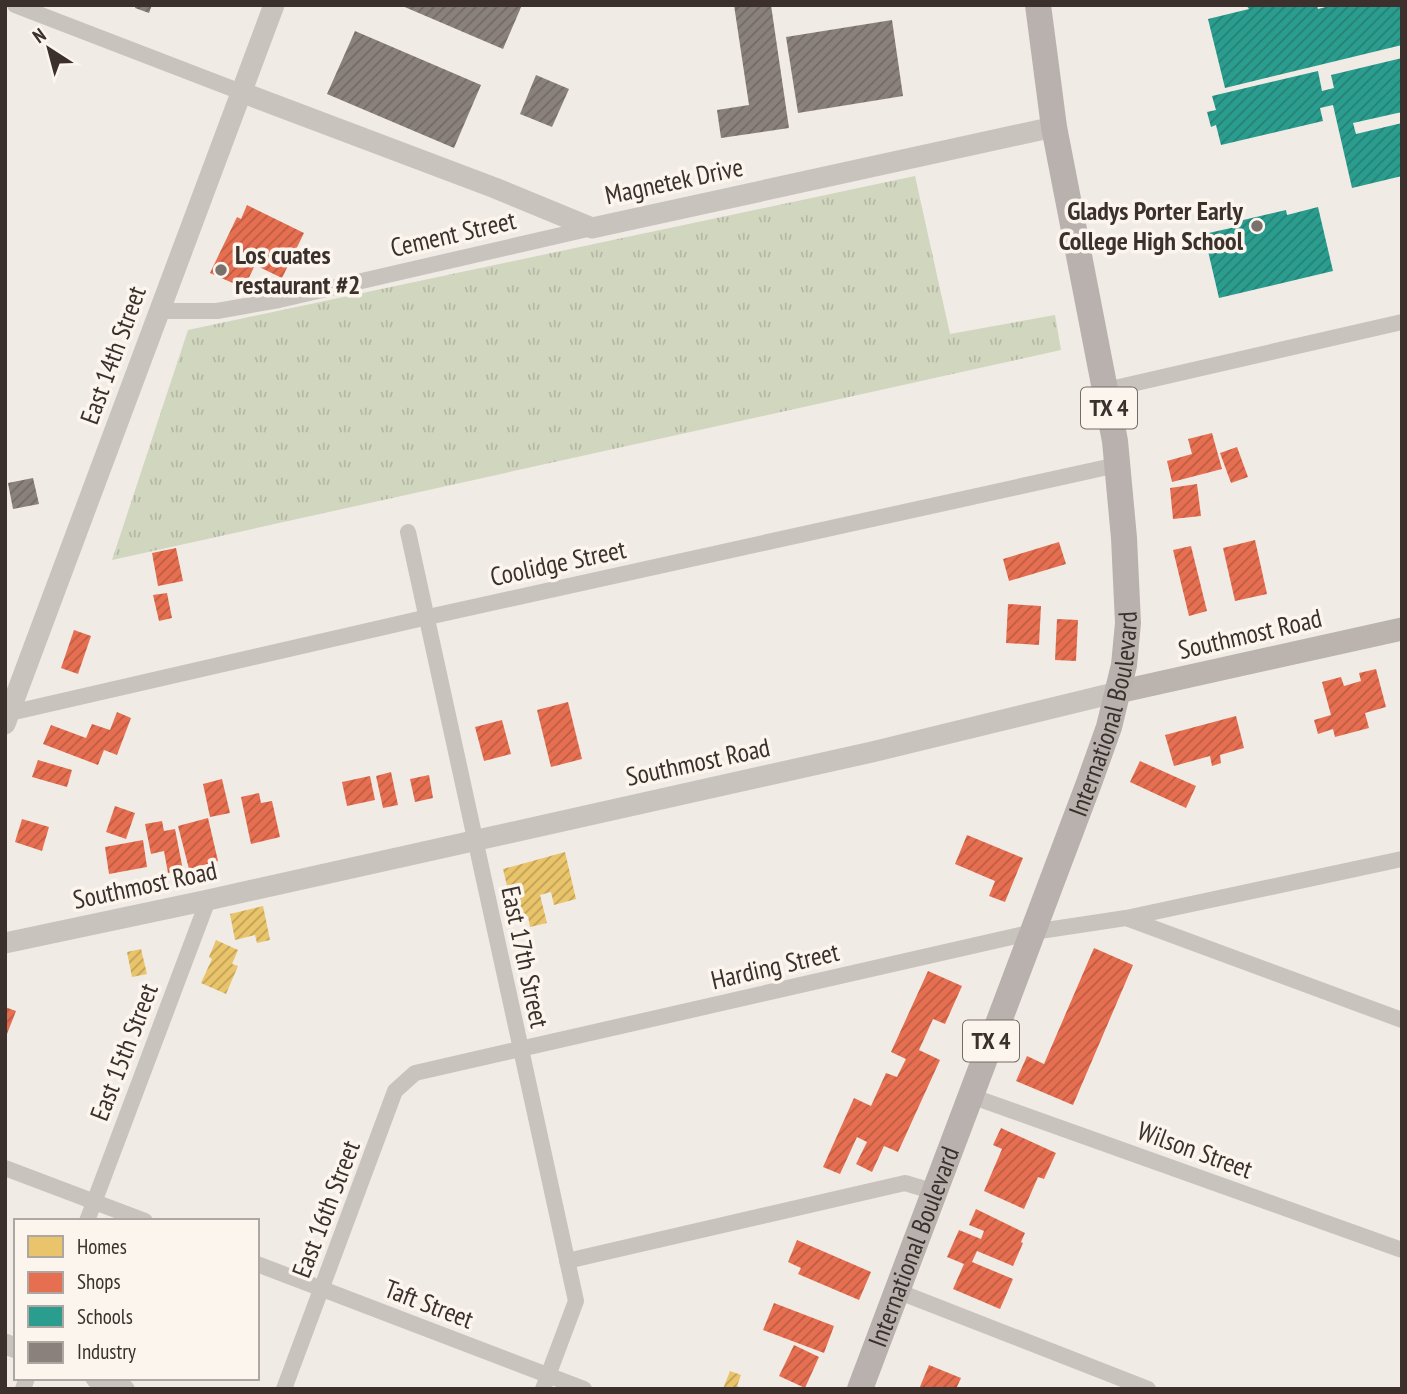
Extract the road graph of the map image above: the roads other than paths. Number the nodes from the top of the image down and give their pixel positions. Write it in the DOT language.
graph roads {
  1 [pos="15,5"];
  2 [pos="274,5"];
  3 [pos="1038,5"];
  4 [pos="241,92"];
  5 [pos="1054,127"];
  6 [pos="592,228"];
  7 [pos="159,311"];
  8 [pos="1402,322"];
  9 [pos="1106,390"];
  10 [pos="1117,465"];
  11 [pos="408,532"];
  12 [pos="428,617"];
  13 [pos="1400,634"];
  14 [pos="1118,692"];
  15 [pos="8,718"];
  16 [pos="474,839"];
  17 [pos="1402,859"];
  18 [pos="208,900"];
  19 [pos="1126,918"];
  20 [pos="1032,932"];
  21 [pos="5,943"];
  22 [pos="1402,1020"];
  23 [pos="521,1049"];
  24 [pos="436,1068"];
  25 [pos="971,1096"];
  26 [pos="5,1168"];
  27 [pos="935,1192"];
  28 [pos="94,1202"];
  29 [pos="88,1219"];
  30 [pos="140,1219"];
  31 [pos="1402,1250"];
  32 [pos="567,1261"];
  33 [pos="259,1265"];
  34 [pos="322,1289"];
  35 [pos="897,1291"];
  36 [pos="101,1380"];
  37 [pos="546,1382"];
  38 [pos="124,1389"];
  39 [pos="284,1389"];
  40 [pos="584,1389"];
  41 [pos="860,1389"];
  42 [pos="1148,1389"];
  1 -- 4 [label="street"];
  2 -- 4 [label="street, East 14th Street"];
  3 -- 5 [label="main road, International Boulevard / TX 4"];
  4 -- 6 [label="street, Magnetek Drive"];
  4 -- 7 [label="street, East 14th Street"];
  5 -- 6 [label="street, Magnetek Drive"];
  5 -- 9 [label="main road, International Boulevard / TX 4"];
  6 -- 7 [label="street, Cement Street"];
  7 -- 15 [label="street, East 14th Street"];
  8 -- 9 [label="street"];
  9 -- 10 [label="main road, International Boulevard / TX 4"];
  10 -- 12 [label="street, Coolidge Street"];
  10 -- 14 [label="main road, International Boulevard / TX 4"];
  11 -- 12 [label="street, East 17th Street"];
  12 -- 15 [label="street, Coolidge Street"];
  12 -- 16 [label="street, East 17th Street"];
  13 -- 14 [label="main road, Southmost Road"];
  14 -- 16 [label="street, Southmost Road"];
  14 -- 20 [label="main road, International Boulevard / TX 4"];
  16 -- 18 [label="street, Southmost Road"];
  16 -- 23 [label="street, East 17th Street"];
  17 -- 19 [label="street, Harding Street"];
  18 -- 21 [label="street, Southmost Road"];
  18 -- 28 [label="street, East 15th Street"];
  19 -- 20 [label="street, Harding Street"];
  19 -- 22 [label="street, Harding Street"];
  20 -- 23 [label="street, Harding Street"];
  20 -- 25 [label="main road, International Boulevard / TX 4"];
  23 -- 24 [label="street, Harding Street"];
  23 -- 32 [label="street, East 17th Street"];
  24 -- 34 [label="street, East 16th Street"];
  25 -- 27 [label="main road, International Boulevard / TX 4"];
  25 -- 31 [label="street, Wilson Street"];
  26 -- 28 [label="street"];
  27 -- 32 [label="street"];
  27 -- 35 [label="main road, International Boulevard / TX 4"];
  28 -- 29 [label="street, East 15th Street"];
  28 -- 30 [label="street"];
  32 -- 37 [label="street, East 17th Street"];
  33 -- 34 [label="street, Taft Street"];
  34 -- 37 [label="street, Taft Street"];
  34 -- 39 [label="street, East 16th Street"];
  35 -- 41 [label="main road, International Boulevard / TX 4"];
  35 -- 42 [label="street"];
  36 -- 38 [label="street"];
  37 -- 40 [label="street, Taft Street"];
}
